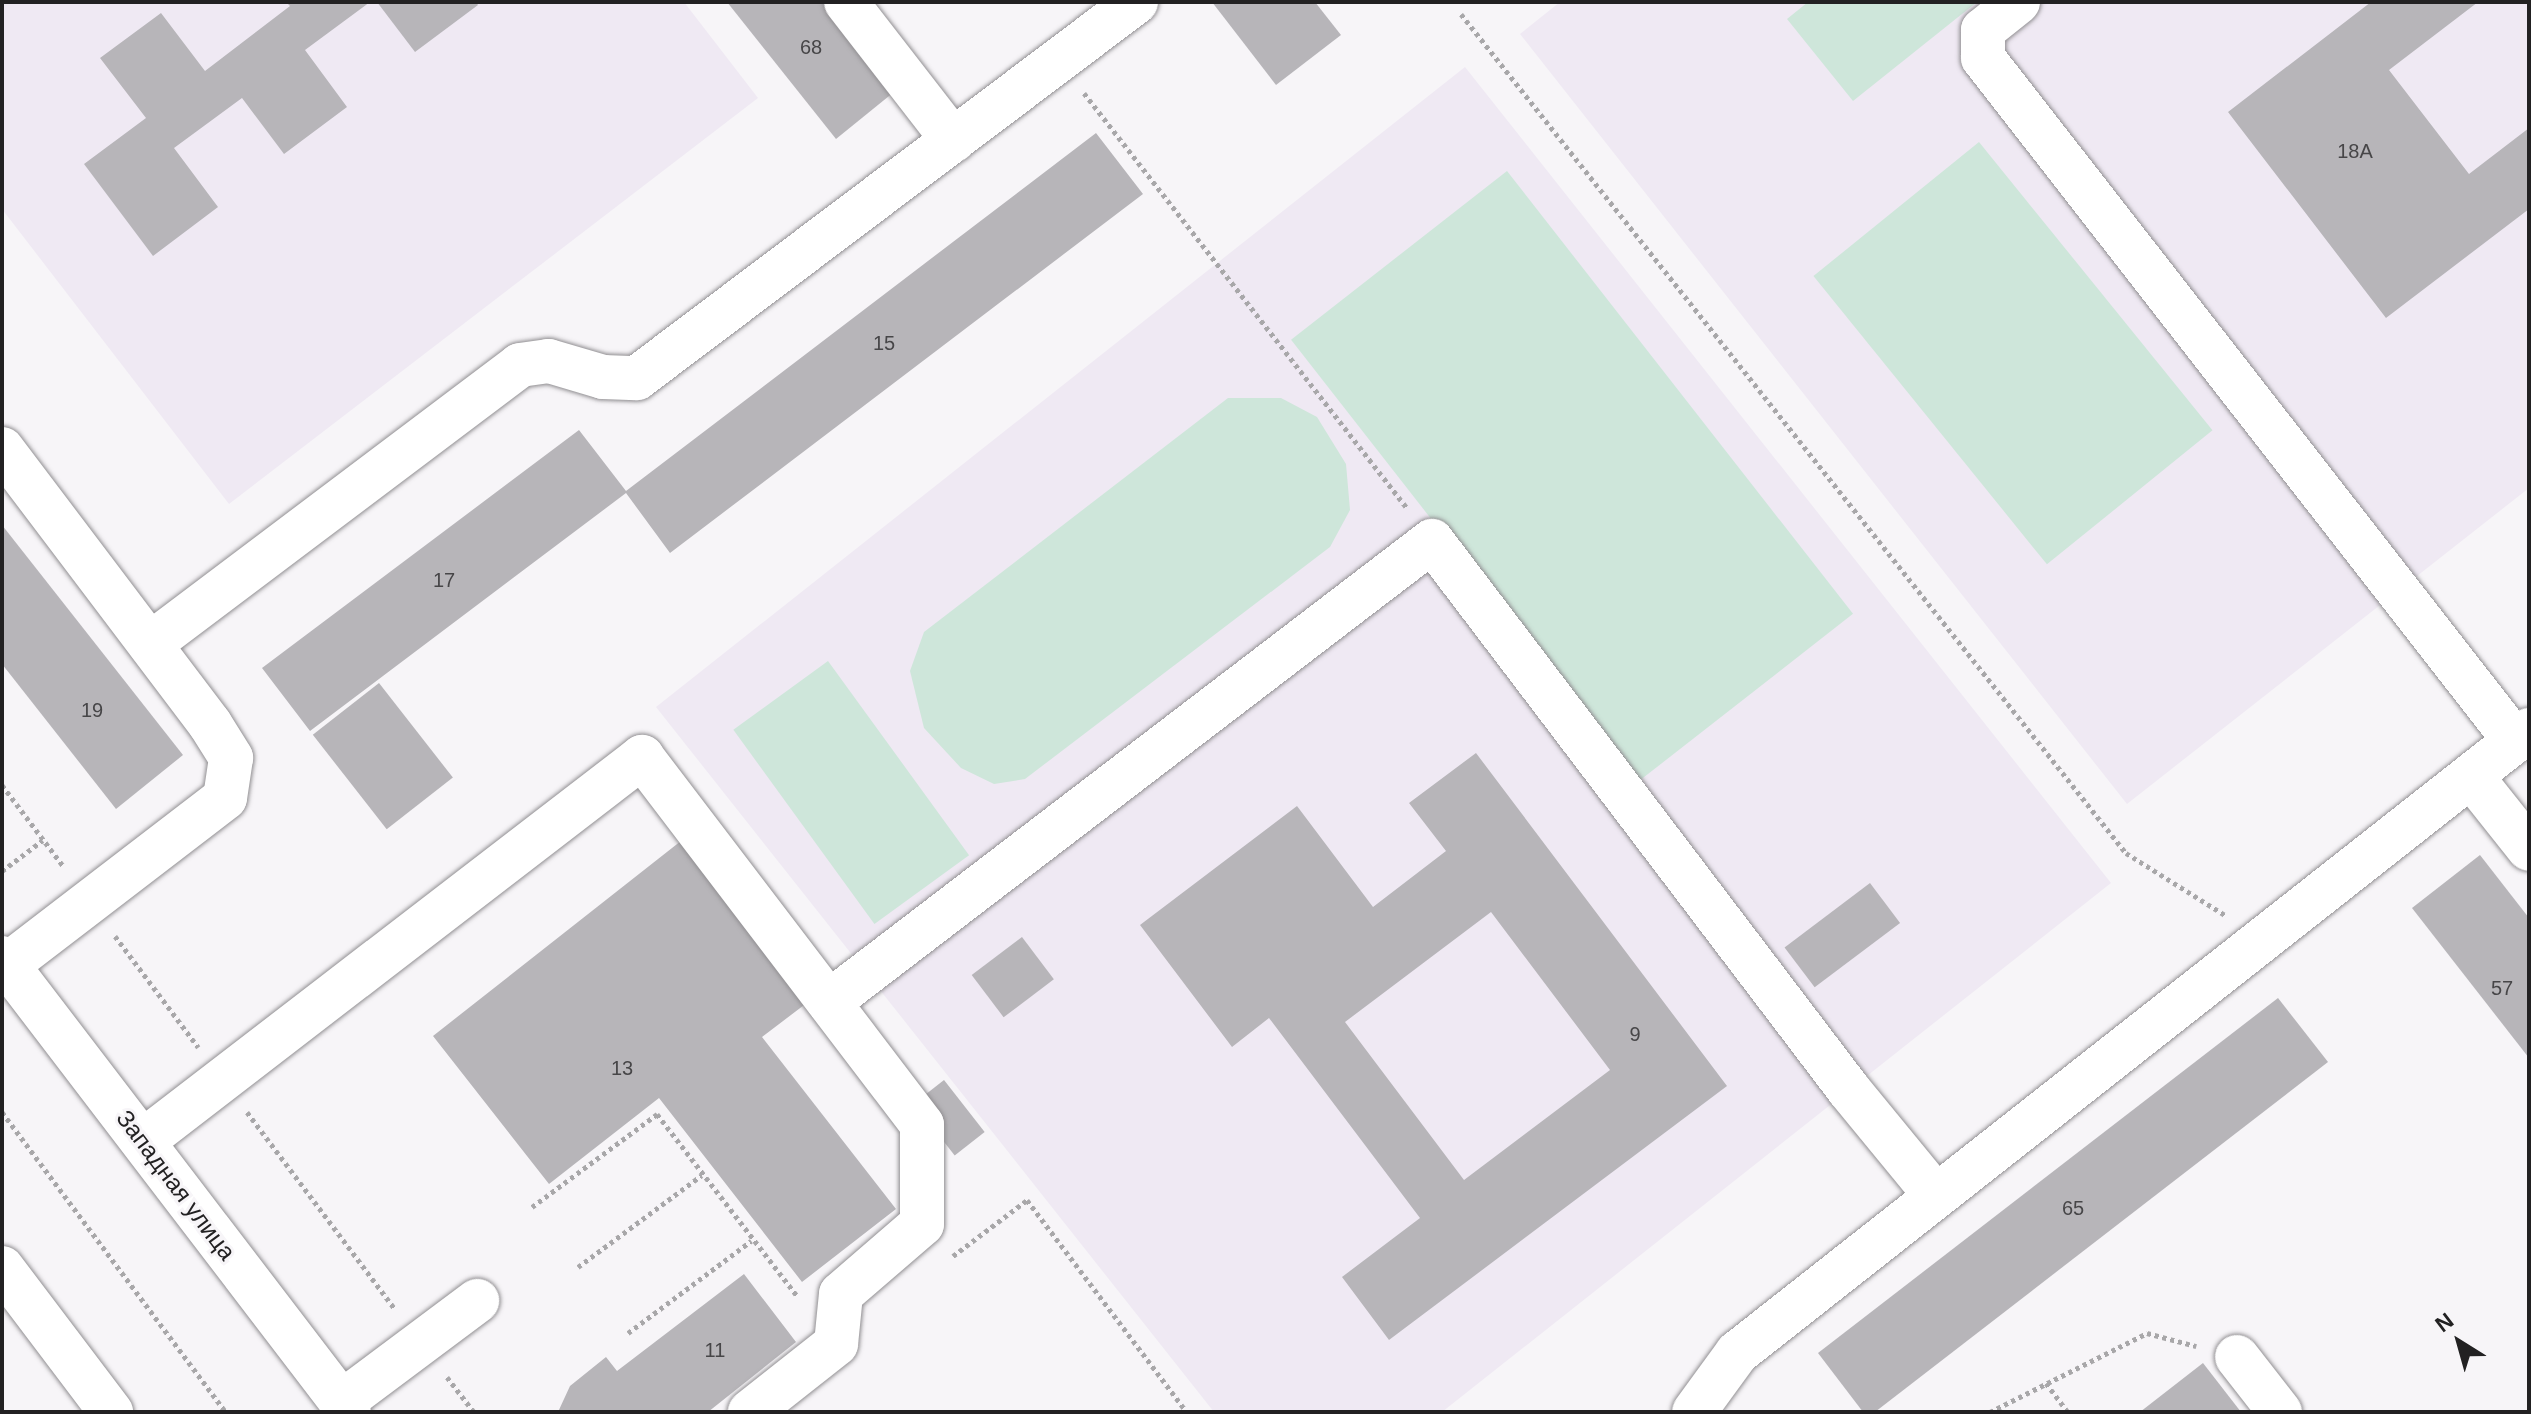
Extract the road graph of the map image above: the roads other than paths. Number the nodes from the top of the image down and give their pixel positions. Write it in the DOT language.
graph roads {
  1 [pos="846,2"];
  2 [pos="1136,2"];
  3 [pos="2018,2"];
  4 [pos="953,140"];
  5 [pos="2,449"];
  6 [pos="150,644"];
  7 [pos="2522,736"];
  8 [pos="2471,776"];
  9 [pos="2529,849"];
  10 [pos="5,961"];
  11 [pos="829,1002"];
  12 [pos="143,1141"];
  13 [pos="1936,1196"];
  14 [pos="2,1268"];
  15 [pos="477,1301"];
  16 [pos="2237,1357"];
  17 [pos="345,1407"];
  18 [pos="111,1412"];
  19 [pos="750,1412"];
  20 [pos="1694,1412"];
  21 [pos="2280,1412"];
  1 -- 4 [label="street"];
  2 -- 4 [label="street"];
  3 -- 7 [label="street"];
  4 -- 6 [label="street"];
  5 -- 6 [label="street"];
  6 -- 10 [label="street"];
  7 -- 8 [label="street"];
  8 -- 9 [label="street"];
  8 -- 13 [label="street"];
  10 -- 12 [label="street, Западная улица"];
  11 -- 12 [label="street"];
  11 -- 13 [label="street"];
  11 -- 19 [label="street"];
  12 -- 17 [label="street, Западная улица"];
  13 -- 20 [label="street"];
  14 -- 18 [label="street"];
  15 -- 17 [label="street"];
  16 -- 21 [label="street"];
}
